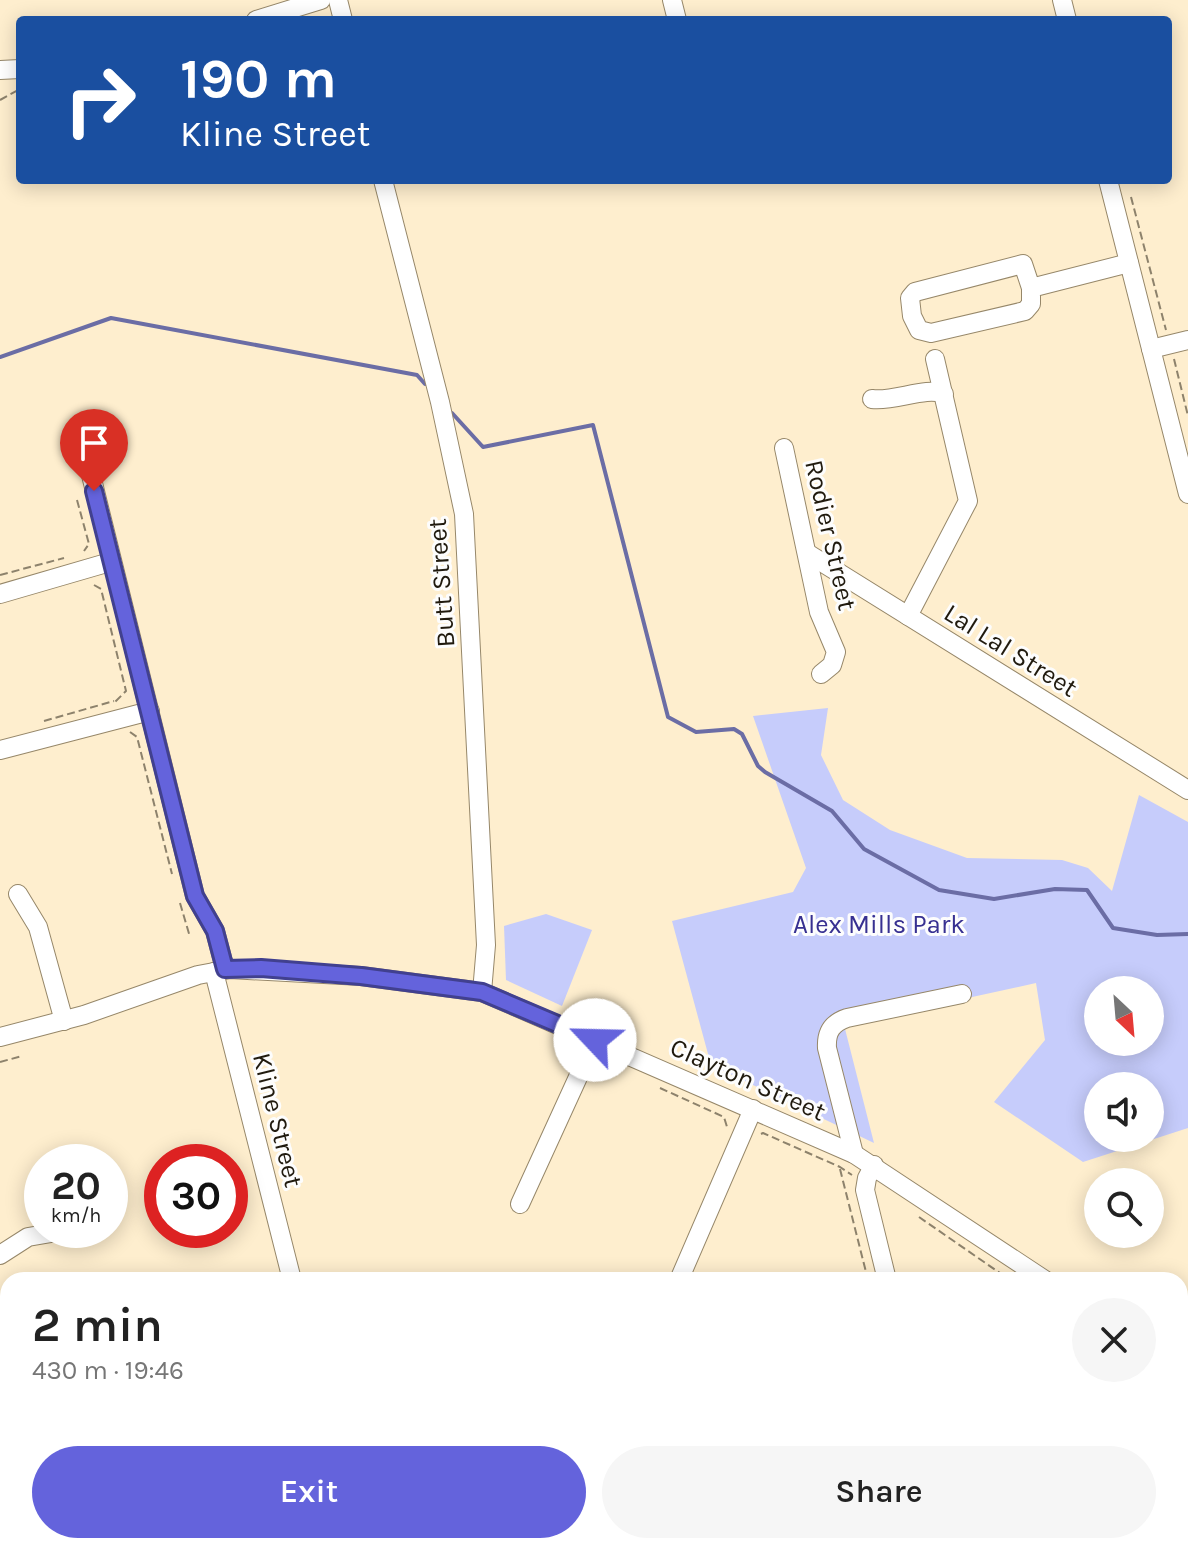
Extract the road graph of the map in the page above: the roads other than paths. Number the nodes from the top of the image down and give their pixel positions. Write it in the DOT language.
graph roads {
  1 [pos="321,0"];
  2 [pos="269,16"];
  3 [pos="384,184"];
  4 [pos="1109,184"];
  5 [pos="1129,263"];
  6 [pos="1031,288"];
  7 [pos="1179,343"];
  8 [pos="1151,349"];
  9 [pos="935,359"];
  10 [pos="944,394"];
  11 [pos="872,399"];
  12 [pos="784,448"];
  13 [pos="89,467"];
  14 [pos="1188,494"];
  15 [pos="807,553"];
  16 [pos="110,562"];
  17 [pos="0,594"];
  18 [pos="908,616"];
  19 [pos="821,674"];
  20 [pos="150,711"];
  21 [pos="0,750"];
  22 [pos="1188,790"];
  23 [pos="18,894"];
  24 [pos="219,971"];
  25 [pos="482,992"];
  26 [pos="962,994"];
  27 [pos="64,1021"];
  28 [pos="0,1037"];
  29 [pos="595,1040"];
  30 [pos="753,1109"];
  31 [pos="854,1154"];
  32 [pos="874,1165"];
  33 [pos="520,1204"];
  34 [pos="24,1240"];
  35 [pos="0,1255"];
  36 [pos="290,1272"];
  37 [pos="682,1272"];
  38 [pos="885,1272"];
  39 [pos="1033,1272"];
  1 -- 2 [label="street"];
  3 -- 25 [label="street, Butt Street"];
  4 -- 5 [label="street"];
  5 -- 6 [label="street"];
  5 -- 8 [label="street"];
  6 -- 6 [label="street"];
  7 -- 8 [label="street"];
  8 -- 14 [label="street"];
  9 -- 10 [label="street"];
  10 -- 11 [label="street"];
  10 -- 18 [label="street"];
  12 -- 15 [label="street, Rodier Street"];
  13 -- 16 [label="street, Kline Street"];
  15 -- 18 [label="street, Lal Lal Street"];
  15 -- 19 [label="street, Rodier Street"];
  16 -- 17 [label="street"];
  16 -- 20 [label="street, Kline Street"];
  18 -- 22 [label="street, Lal Lal Street"];
  20 -- 21 [label="street"];
  20 -- 24 [label="street, Kline Street"];
  23 -- 27 [label="street"];
  24 -- 25 [label="street, Clayton Street"];
  24 -- 27 [label="street, Clayton Street"];
  24 -- 36 [label="street, Kline Street"];
  25 -- 29 [label="street, Clayton Street"];
  26 -- 31 [label="street"];
  27 -- 28 [label="street, Clayton Street"];
  29 -- 30 [label="street, Clayton Street"];
  29 -- 33 [label="street"];
  30 -- 31 [label="street, Clayton Street"];
  30 -- 37 [label="street"];
  31 -- 32 [label="street, Clayton Street"];
  32 -- 38 [label="street"];
  32 -- 39 [label="street, Clayton Street"];
  34 -- 35 [label="street"];
}
